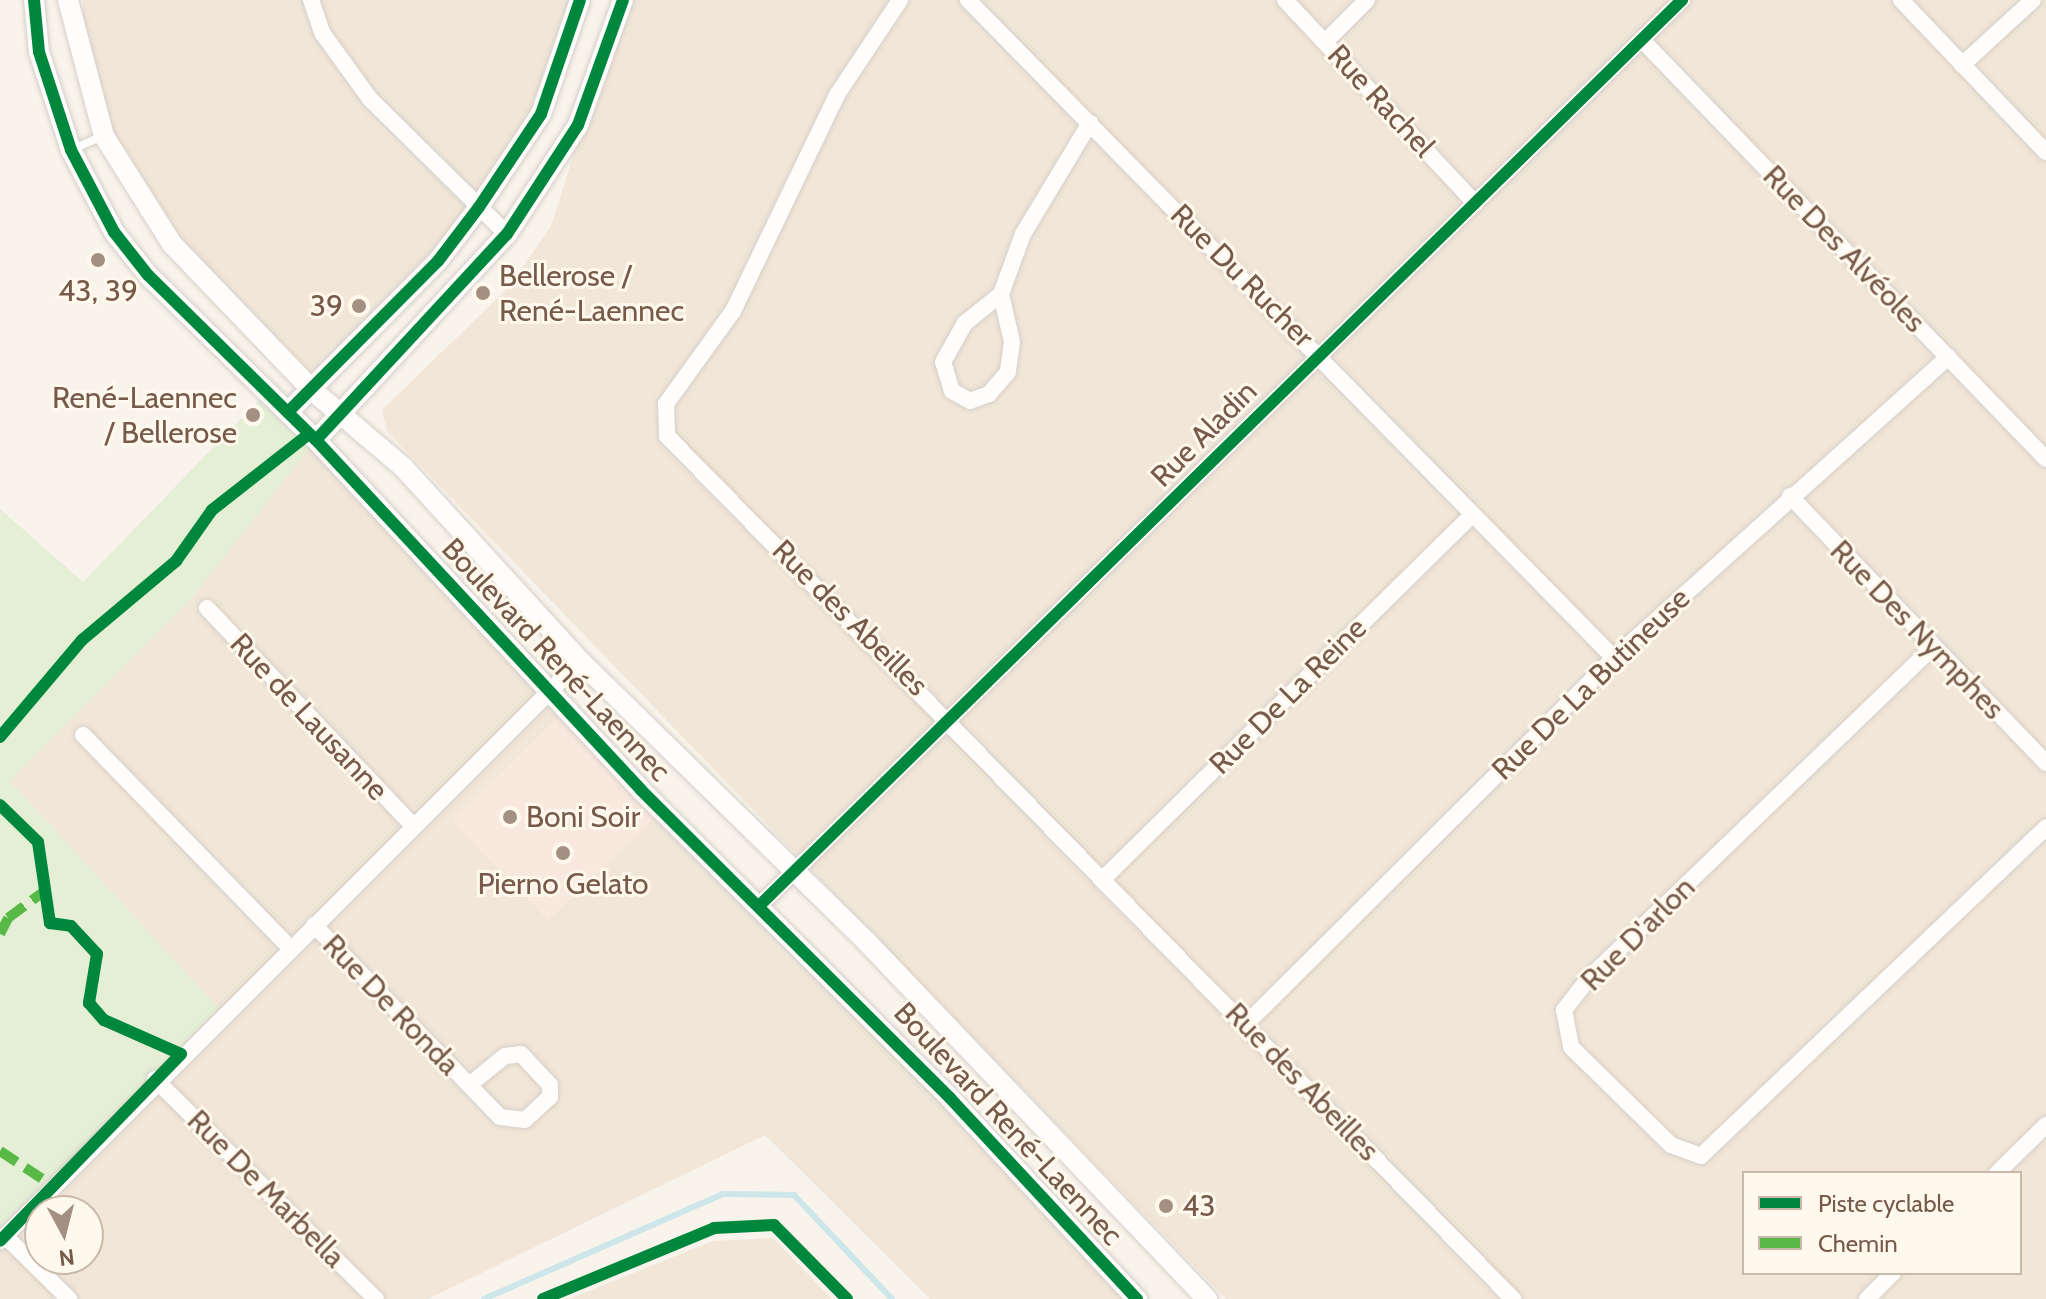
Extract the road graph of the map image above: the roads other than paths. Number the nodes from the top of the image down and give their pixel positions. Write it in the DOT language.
graph roads {
  1 [pos="34,0"];
  2 [pos="68,0"];
  3 [pos="311,0"];
  4 [pos="580,0"];
  5 [pos="623,0"];
  6 [pos="900,0"];
  7 [pos="968,0"];
  8 [pos="1285,0"];
  9 [pos="1367,0"];
  10 [pos="1682,0"];
  11 [pos="1901,0"];
  12 [pos="2033,0"];
  13 [pos="1642,40"];
  14 [pos="1326,41"];
  15 [pos="1962,65"];
  16 [pos="1090,123"];
  17 [pos="104,136"];
  18 [pos="71,150"];
  19 [pos="2046,152"];
  20 [pos="1476,204"];
  21 [pos="479,207"];
  22 [pos="507,234"];
  23 [pos="1001,294"];
  24 [pos="1321,356"];
  25 [pos="1948,357"];
  26 [pos="312,390"];
  27 [pos="288,412"];
  28 [pos="344,412"];
  29 [pos="316,440"];
  30 [pos="2046,459"];
  31 [pos="1790,496"];
  32 [pos="1472,515"];
  33 [pos="207,608"];
  34 [pos="1931,649"];
  35 [pos="1614,658"];
  36 [pos="580,661"];
  37 [pos="547,690"];
  38 [pos="952,720"];
  39 [pos="83,735"];
  40 [pos="2046,763"];
  41 [pos="412,825"];
  42 [pos="2046,827"];
  43 [pos="793,876"];
  44 [pos="1105,877"];
  45 [pos="761,904"];
  46 [pos="314,925"];
  47 [pos="290,948"];
  48 [pos="1246,1024"];
  49 [pos="155,1079"];
  50 [pos="469,1085"];
  51 [pos="2046,1125"];
  52 [pos="1999,1171"];
  53 [pos="3,1238"];
  54 [pos="1891,1275"];
  55 [pos="69,1299"];
  56 [pos="376,1299"];
  57 [pos="1137,1299"];
  58 [pos="1207,1299"];
  59 [pos="1513,1299"];
  60 [pos="1867,1299"];
  1 -- 18 [label="street, Boulevard René-Laennec"];
  2 -- 17 [label="street, Boulevard René-Laennec"];
  3 -- 21 [label="street"];
  4 -- 21 [label="street"];
  5 -- 22 [label="street"];
  6 -- 38 [label="street, Rue des Abeilles"];
  7 -- 16 [label="street, Rue Du Rucher"];
  8 -- 14 [label="street, Rue Rachel"];
  9 -- 14 [label="street"];
  10 -- 13 [label="street, Rue Aladin"];
  11 -- 15 [label="street"];
  12 -- 15 [label="street"];
  13 -- 20 [label="street, Rue Aladin"];
  13 -- 25 [label="street, Rue Des Alvéoles"];
  14 -- 20 [label="street, Rue Rachel"];
  15 -- 19 [label="street"];
  16 -- 23 [label="street"];
  16 -- 24 [label="street, Rue Du Rucher"];
  17 -- 18 [label="lane"];
  17 -- 26 [label="street, Boulevard René-Laennec"];
  18 -- 27 [label="street, Boulevard René-Laennec"];
  20 -- 24 [label="street, Rue Aladin"];
  21 -- 22 [label="street"];
  21 -- 26 [label="street"];
  22 -- 28 [label="street"];
  23 -- 23 [label="street"];
  24 -- 32 [label="street, Rue Du Rucher"];
  24 -- 38 [label="street, Rue Aladin"];
  25 -- 30 [label="street, Rue Des Alvéoles"];
  25 -- 31 [label="street, Rue De La Butineuse"];
  26 -- 27 [label="street"];
  26 -- 28 [label="street, Boulevard René-Laennec"];
  27 -- 29 [label="street, Boulevard René-Laennec"];
  28 -- 29 [label="street"];
  28 -- 36 [label="street, Boulevard René-Laennec"];
  29 -- 37 [label="street, Boulevard René-Laennec"];
  31 -- 34 [label="street, Rue Des Nymphes"];
  31 -- 35 [label="street, Rue De La Butineuse"];
  32 -- 35 [label="street, Rue Du Rucher"];
  32 -- 44 [label="street, Rue De La Reine"];
  33 -- 41 [label="street, Rue de Lausanne"];
  34 -- 40 [label="street, Rue Des Nymphes"];
  34 -- 42 [label="street, Rue D'arlon"];
  35 -- 48 [label="street, Rue De La Butineuse"];
  36 -- 37 [label="street, Rue de Lausanne"];
  36 -- 43 [label="street, Boulevard René-Laennec"];
  37 -- 41 [label="street, Rue de Lausanne"];
  37 -- 45 [label="street, Boulevard René-Laennec"];
  38 -- 43 [label="street, Rue Aladin"];
  38 -- 44 [label="street, Rue des Abeilles"];
  39 -- 47 [label="street"];
  41 -- 46 [label="street, Rue de Lausanne"];
  43 -- 45 [label="street, Rue Aladin"];
  43 -- 58 [label="street, Boulevard René-Laennec"];
  44 -- 48 [label="street, Rue des Abeilles"];
  45 -- 57 [label="street, Boulevard René-Laennec"];
  46 -- 47 [label="street, Rue de Lausanne"];
  46 -- 50 [label="street, Rue De Ronda"];
  47 -- 49 [label="street, Rue de Lausanne"];
  48 -- 59 [label="street, Rue des Abeilles"];
  49 -- 53 [label="street, Rue de Lausanne"];
  49 -- 56 [label="street, Rue De Marbella"];
  50 -- 50 [label="street, Rue De Ronda"];
  51 -- 52 [label="street"];
  53 -- 55 [label="street, Rue de Lausanne"];
  54 -- 60 [label="street"];
}
